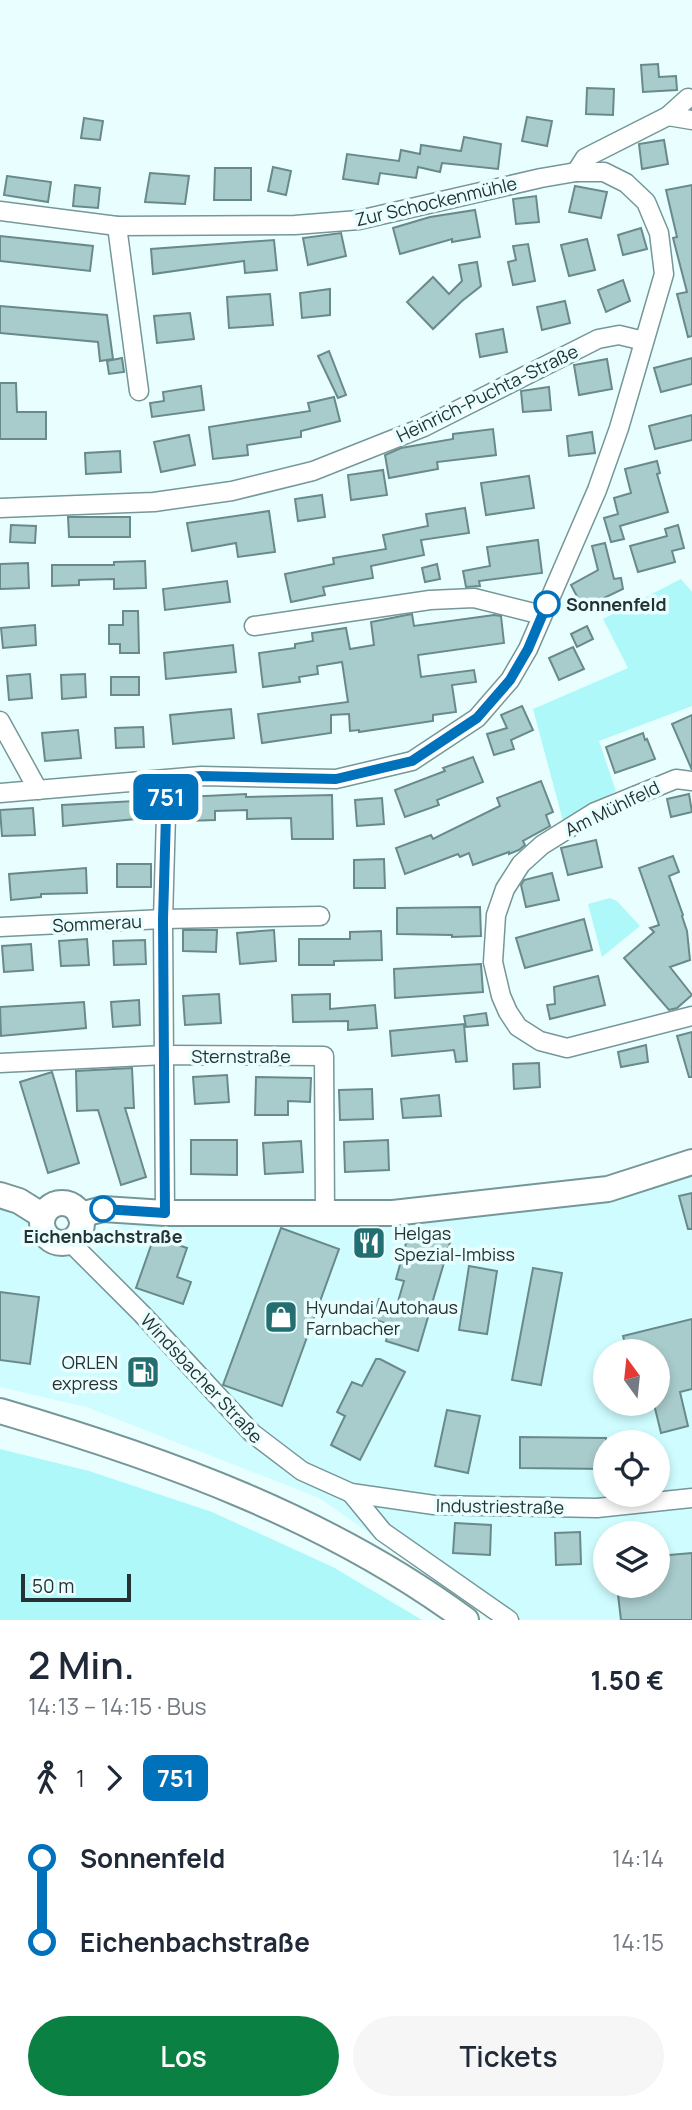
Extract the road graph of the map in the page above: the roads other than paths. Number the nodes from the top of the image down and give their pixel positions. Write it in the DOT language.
graph roads {
  1 [pos="688,98"];
  2 [pos="668,116"];
  3 [pos="692,120"];
  4 [pos="576,172"];
  5 [pos="0,211"];
  6 [pos="117,226"];
  7 [pos="644,341"];
  8 [pos="139,391"];
  9 [pos="0,508"];
  10 [pos="542,615"];
  11 [pos="254,626"];
  12 [pos="0,721"];
  13 [pos="167,780"];
  14 [pos="692,781"];
  15 [pos="38,790"];
  16 [pos="0,793"];
  17 [pos="320,916"];
  18 [pos="163,919"];
  19 [pos="0,927"];
  20 [pos="692,1016"];
  21 [pos="165,1055"];
  22 [pos="0,1063"];
  23 [pos="692,1162"];
  24 [pos="0,1195"];
  25 [pos="165,1213"];
  26 [pos="325,1214"];
  27 [pos="80,1215"];
  28 [pos="43,1216"];
  29 [pos="69,1242"];
  30 [pos="0,1411"];
  31 [pos="0,1419"];
  32 [pos="45,1424"];
  33 [pos="351,1493"];
  34 [pos="692,1498"];
  35 [pos="466,1620"];
  36 [pos="509,1620"];
  1 -- 2 [label="street"];
  2 -- 3 [label="street"];
  2 -- 4 [label="street"];
  4 -- 6 [label="street, Zur Schockenmühle"];
  4 -- 7 [label="street"];
  5 -- 6 [label="street, Zur Schockenmühle"];
  6 -- 8 [label="street"];
  7 -- 9 [label="street, Heinrich-Puchta-Straße"];
  7 -- 10 [label="street"];
  10 -- 11 [label="street"];
  10 -- 13 [label="street"];
  12 -- 15 [label="street"];
  13 -- 15 [label="street"];
  13 -- 18 [label="street"];
  14 -- 20 [label="street, Am Mühlfeld"];
  15 -- 16 [label="street"];
  17 -- 18 [label="street, Sommerau"];
  18 -- 19 [label="street, Sommerau"];
  18 -- 21 [label="street"];
  21 -- 22 [label="street, Sternstraße"];
  21 -- 25 [label="street"];
  21 -- 26 [label="street, Sternstraße"];
  23 -- 26 [label="street"];
  24 -- 28 [label="street"];
  25 -- 26 [label="street"];
  25 -- 27 [label="street"];
  27 -- 28 [label="street"];
  27 -- 29 [label="street"];
  28 -- 29 [label="street"];
  29 -- 33 [label="street, Windsbacher Straße"];
  30 -- 32 [label="street"];
  31 -- 32 [label="street"];
  32 -- 35 [label="street"];
  33 -- 34 [label="street, Industriestraße"];
  33 -- 36 [label="street"];
}
